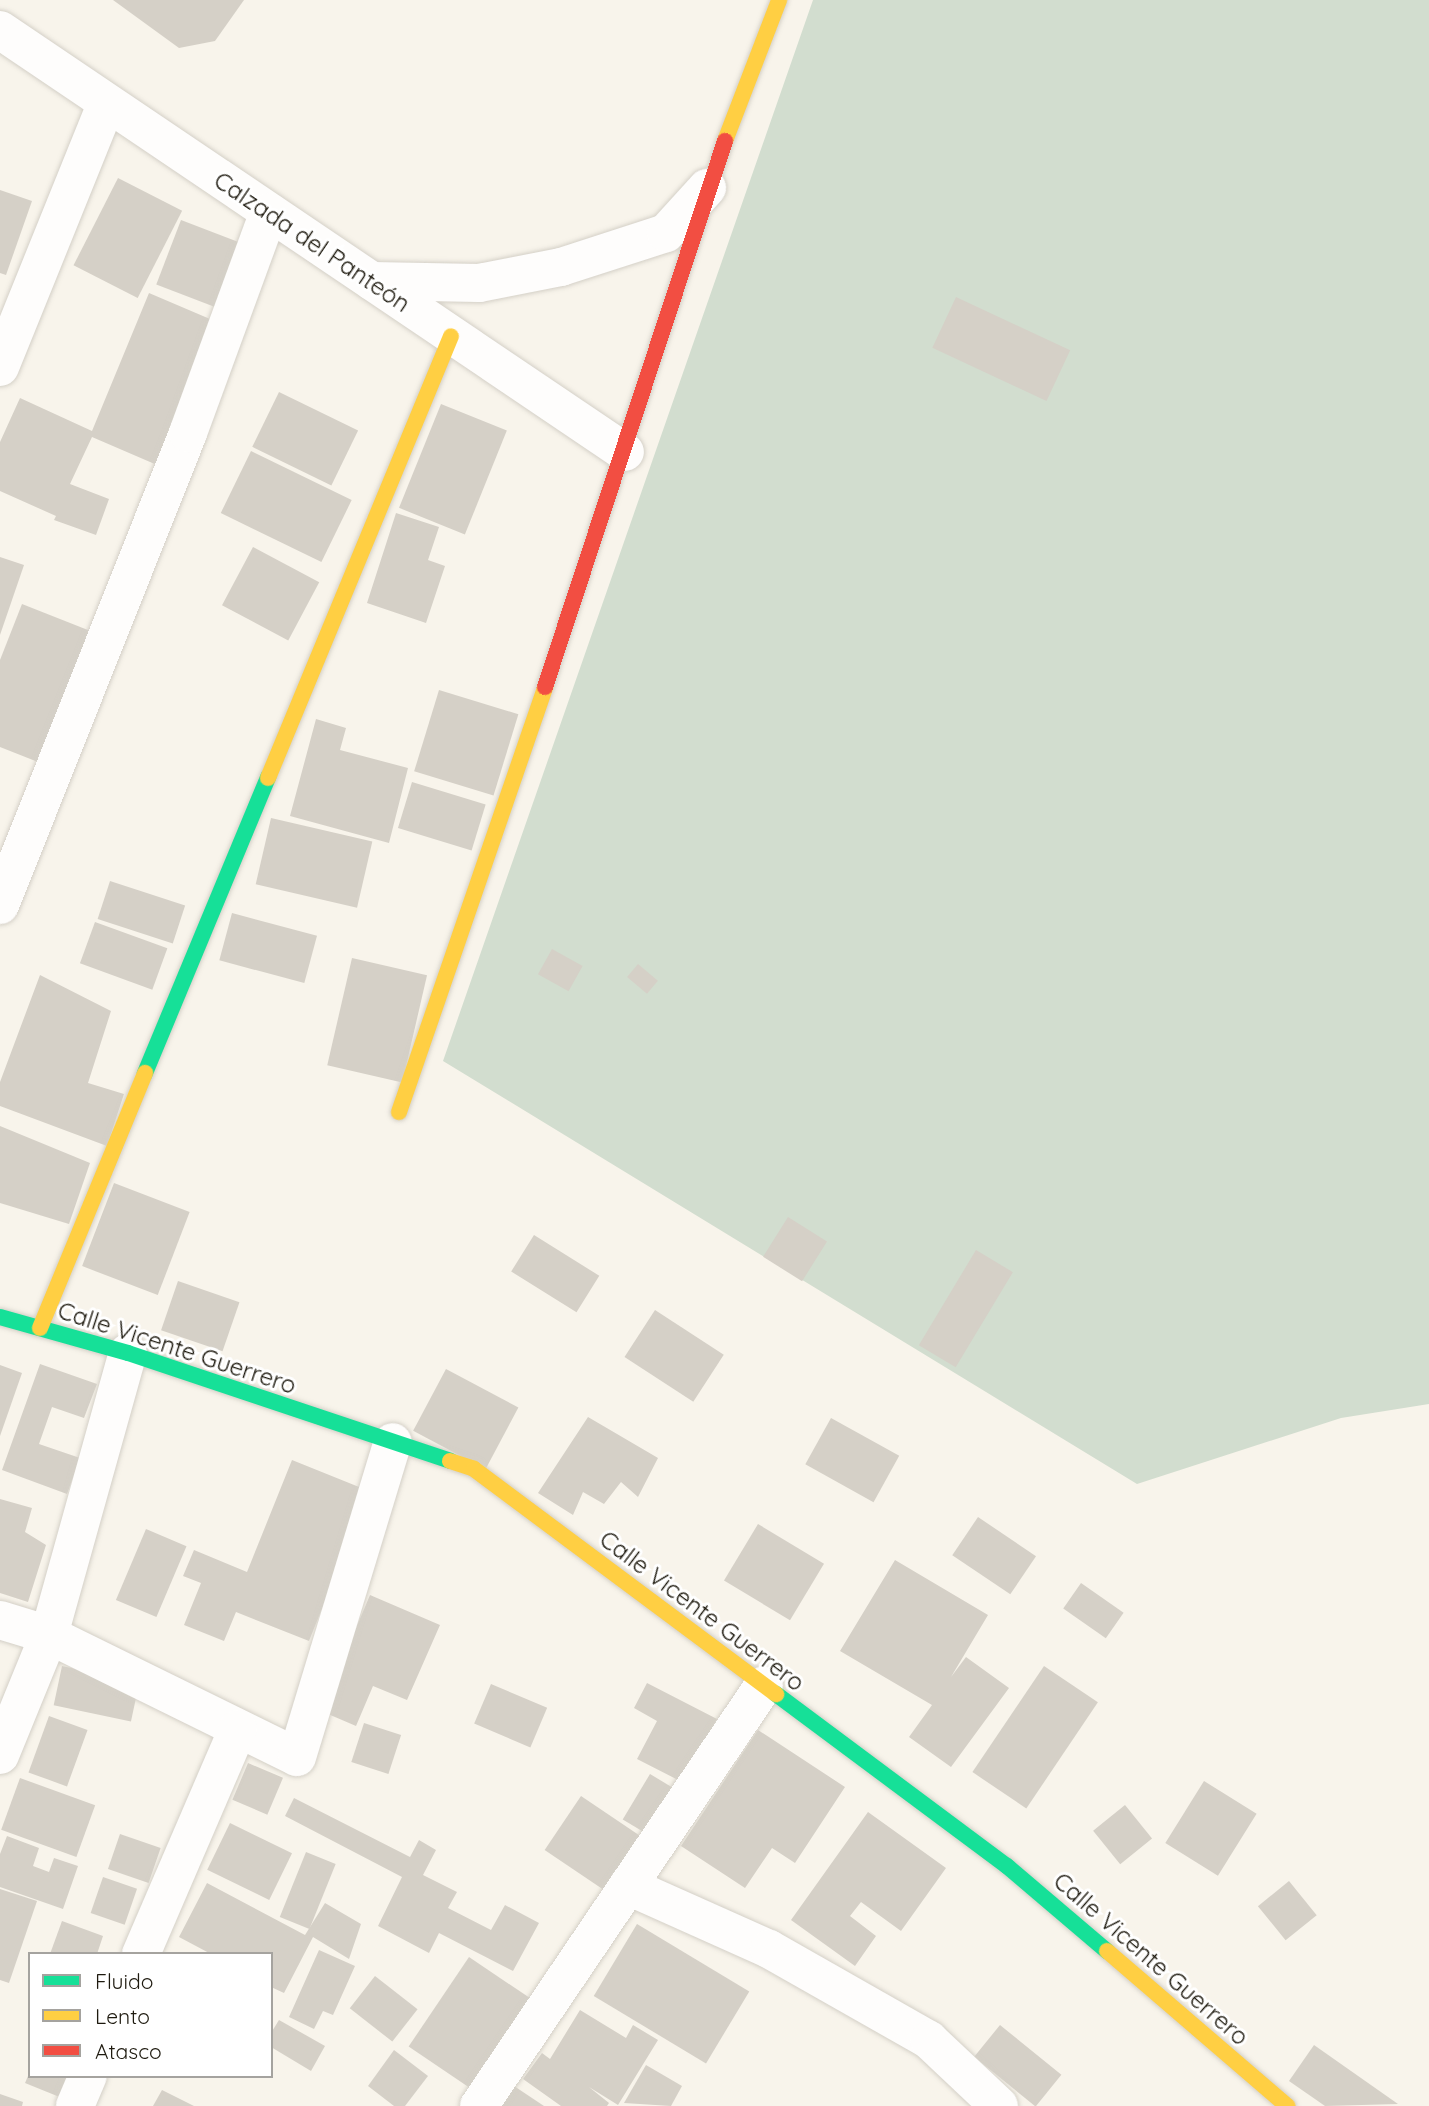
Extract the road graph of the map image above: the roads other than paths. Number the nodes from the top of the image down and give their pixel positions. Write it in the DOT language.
graph roads {
  1 [pos="779,0"];
  2 [pos="0,30"];
  3 [pos="106,104"];
  4 [pos="707,188"];
  5 [pos="269,212"];
  6 [pos="372,281"];
  7 [pos="451,336"];
  8 [pos="0,367"];
  9 [pos="625,452"];
  10 [pos="0,905"];
  11 [pos="399,1112"];
  12 [pos="0,1317"];
  13 [pos="40,1328"];
  14 [pos="128,1353"];
  15 [pos="393,1442"];
  16 [pos="0,1620"];
  17 [pos="49,1636"];
  18 [pos="764,1685"];
  19 [pos="238,1729"];
  20 [pos="0,1755"];
  21 [pos="628,1886"];
  22 [pos="142,1952"];
  23 [pos="87,2078"];
  24 [pos="75,2106"];
  25 [pos="479,2106"];
  26 [pos="999,2106"];
  27 [pos="1287,2106"];
  1 -- 4 [label="street"];
  2 -- 3 [label="street, Calzada del Panteón"];
  3 -- 5 [label="street, Calzada del Panteón"];
  3 -- 8 [label="street"];
  4 -- 6 [label="street"];
  4 -- 9 [label="street"];
  5 -- 6 [label="street, Calzada del Panteón"];
  5 -- 10 [label="street"];
  6 -- 7 [label="street, Calzada del Panteón"];
  7 -- 9 [label="street, Calzada del Panteón"];
  7 -- 13 [label="street"];
  9 -- 11 [label="street"];
  12 -- 13 [label="street, Calle Vicente Guerrero"];
  13 -- 14 [label="street, Calle Vicente Guerrero"];
  14 -- 15 [label="street, Calle Vicente Guerrero"];
  14 -- 17 [label="street"];
  15 -- 18 [label="street, Calle Vicente Guerrero"];
  15 -- 19 [label="street"];
  16 -- 17 [label="street"];
  17 -- 19 [label="street"];
  17 -- 20 [label="street"];
  18 -- 21 [label="street"];
  18 -- 27 [label="street, Calle Vicente Guerrero"];
  19 -- 22 [label="street"];
  21 -- 25 [label="street"];
  21 -- 26 [label="street"];
  23 -- 24 [label="street"];
}
